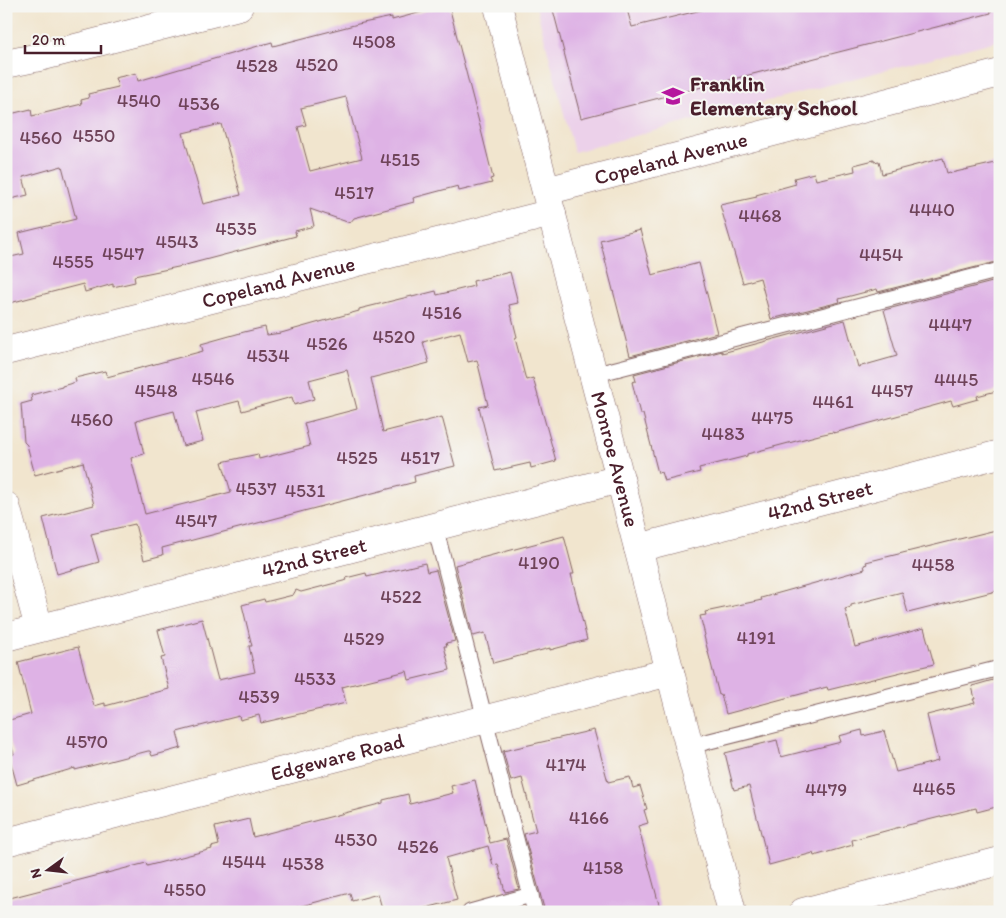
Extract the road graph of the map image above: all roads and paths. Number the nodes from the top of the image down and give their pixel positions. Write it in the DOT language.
graph roads {
  1 [pos="240,6"];
  2 [pos="498,6"];
  3 [pos="6,64"];
  4 [pos="1000,73"];
  5 [pos="549,202"];
  6 [pos="1000,270"];
  7 [pos="6,351"];
  8 [pos="593,375"];
  9 [pos="1000,454"];
  10 [pos="620,479"];
  11 [pos="6,506"];
  12 [pos="435,527"];
  13 [pos="638,548"];
  14 [pos="39,628"];
  15 [pos="6,637"];
  16 [pos="1000,668"];
  17 [pos="670,672"];
  18 [pos="485,719"];
  19 [pos="690,746"];
  20 [pos="6,842"];
  21 [pos="1000,861"];
  22 [pos="531,896"];
  23 [pos="470,912"];
  24 [pos="536,912"];
  25 [pos="732,912"];
  26 [pos="803,912"];
  1 -- 3 [label="street"];
  2 -- 5 [label="street, Monroe Avenue"];
  4 -- 5 [label="street, Copeland Avenue"];
  5 -- 7 [label="street, Copeland Avenue"];
  5 -- 8 [label="street, Monroe Avenue"];
  6 -- 8 [label="lane"];
  8 -- 10 [label="street, Monroe Avenue"];
  9 -- 13 [label="street, 42nd Street"];
  10 -- 12 [label="street, 42nd Street"];
  10 -- 13 [label="street, Monroe Avenue"];
  11 -- 14 [label="street"];
  12 -- 14 [label="street, 42nd Street"];
  12 -- 18 [label="lane"];
  13 -- 17 [label="street, Monroe Avenue"];
  14 -- 15 [label="street, 42nd Street"];
  16 -- 19 [label="lane"];
  17 -- 18 [label="street, Edgeware Road"];
  17 -- 19 [label="street, Monroe Avenue"];
  18 -- 20 [label="street, Edgeware Road"];
  18 -- 22 [label="lane"];
  19 -- 25 [label="street, Monroe Avenue"];
  21 -- 26 [label="street"];
  22 -- 23 [label="lane"];
  22 -- 24 [label="lane"];
}
